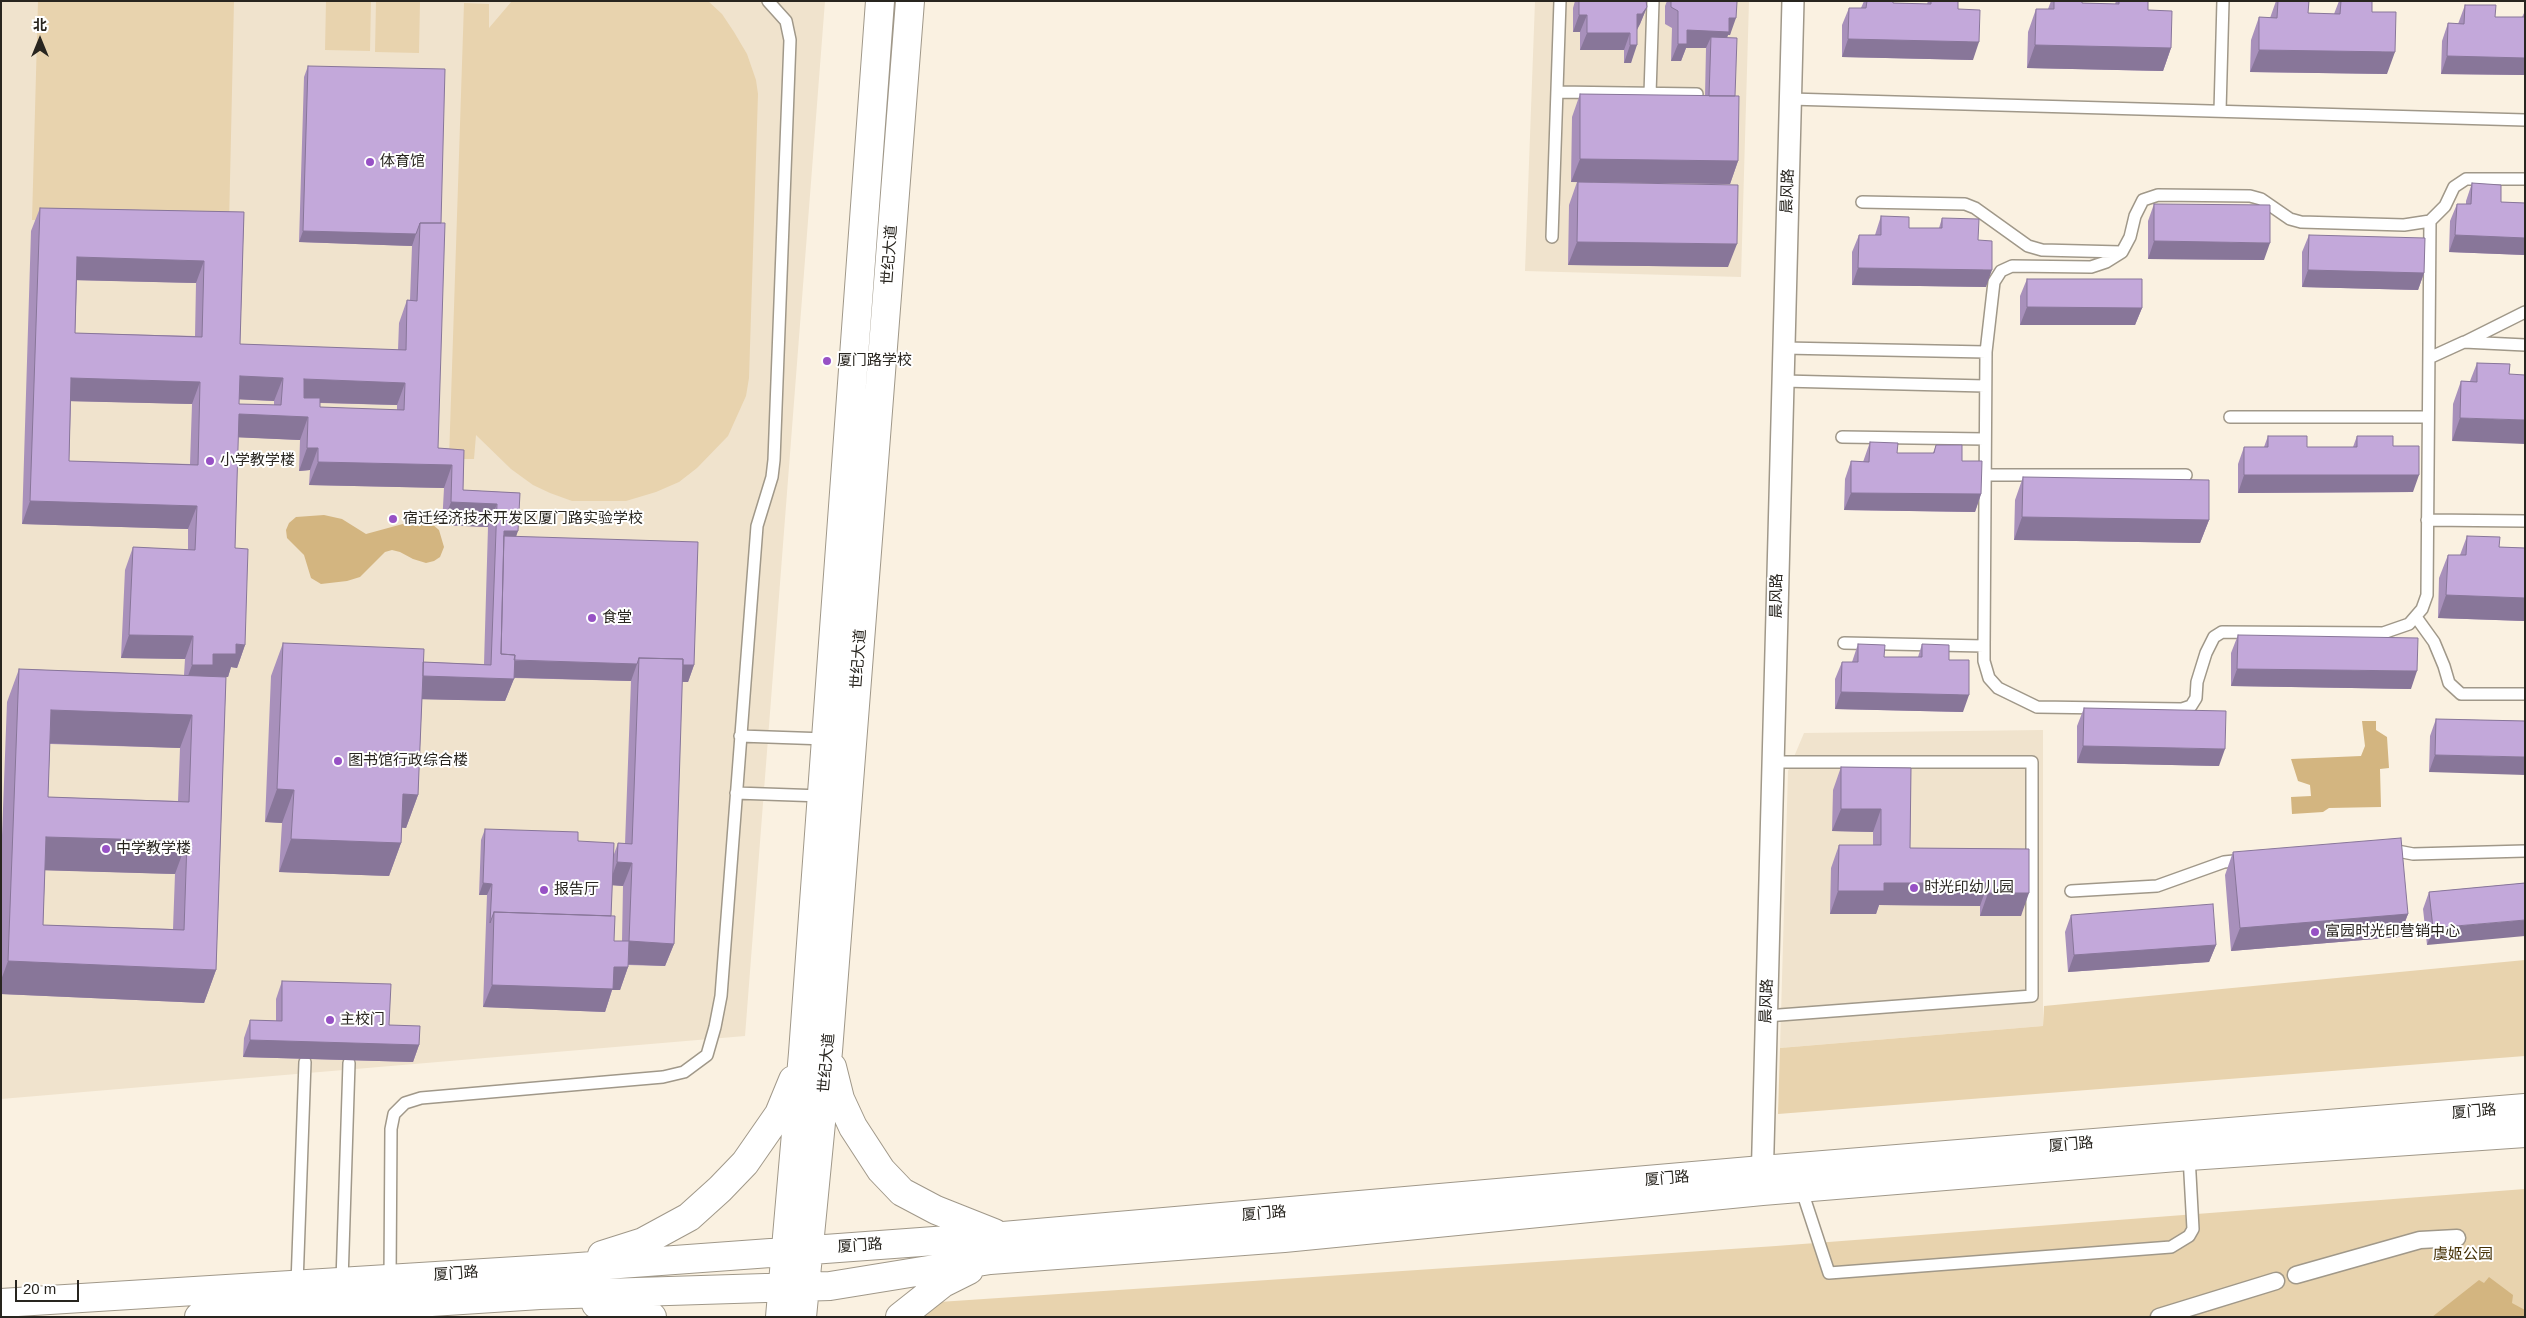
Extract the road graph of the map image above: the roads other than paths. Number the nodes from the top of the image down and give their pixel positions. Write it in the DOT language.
graph roads {
  1 [pos="768,1"];
  2 [pos="880,1"];
  3 [pos="910,1"];
  4 [pos="1560,1"];
  5 [pos="1653,1"];
  6 [pos="1793,1"];
  7 [pos="2223,1"];
  8 [pos="1557,92"];
  9 [pos="1650,94"];
  10 [pos="1697,94"];
  11 [pos="1790,99"];
  12 [pos="2220,111"];
  13 [pos="2525,120"];
  14 [pos="2525,179"];
  15 [pos="1862,202"];
  16 [pos="2430,221"];
  17 [pos="1552,237"];
  18 [pos="2122,252"];
  19 [pos="2525,312"];
  20 [pos="2464,342"];
  21 [pos="2525,345"];
  22 [pos="1784,348"];
  23 [pos="1986,352"];
  24 [pos="2429,358"];
  25 [pos="1783,381"];
  26 [pos="1985,386"];
  27 [pos="2230,417"];
  28 [pos="2428,417"];
  29 [pos="1842,437"];
  30 [pos="1985,440"];
  31 [pos="1985,474"];
  32 [pos="2186,474"];
  33 [pos="2428,520"];
  34 [pos="2525,521"];
  35 [pos="2416,616"];
  36 [pos="1844,643"];
  37 [pos="1984,646"];
  38 [pos="2525,694"];
  39 [pos="740,736"];
  40 [pos="839,739"];
  41 [pos="1773,762"];
  42 [pos="736,792"];
  43 [pos="835,796"];
  44 [pos="2373,850"];
  45 [pos="2525,851"];
  46 [pos="2259,859"];
  47 [pos="2071,891"];
  48 [pos="1766,1016"];
  49 [pos="816,1052"];
  50 [pos="305,1062"];
  51 [pos="349,1063"];
  52 [pos="2525,1108"];
  53 [pos="2525,1132"];
  54 [pos="2189,1156"];
  55 [pos="1762,1181"];
  56 [pos="1801,1188"];
  57 [pos="1003,1236"];
  58 [pos="2457,1238"];
  59 [pos="796,1251"];
  60 [pos="990,1260"];
  61 [pos="565,1268"];
  62 [pos="2296,1275"];
  63 [pos="390,1278"];
  64 [pos="342,1281"];
  65 [pos="2276,1281"];
  66 [pos="296,1284"];
  67 [pos="793,1287"];
  68 [pos="540,1295"];
  69 [pos="1,1303"];
  70 [pos="199,1317"];
  71 [pos="652,1317"];
  72 [pos="780,1317"];
  73 [pos="802,1317"];
  74 [pos="900,1317"];
  75 [pos="2160,1317"];
  1 -- 39 [label="lane"];
  2 -- 40 [label="street, 世纪大道"];
  3 -- 40 [label="street, 世纪大道"];
  4 -- 8 [label="lane"];
  5 -- 9 [label="lane"];
  6 -- 11 [label="street, 晨风路"];
  7 -- 12 [label="lane"];
  8 -- 9 [label="lane"];
  8 -- 17 [label="lane"];
  9 -- 10 [label="lane"];
  11 -- 12 [label="lane"];
  11 -- 22 [label="street, 晨风路"];
  12 -- 13 [label="lane"];
  14 -- 16 [label="lane"];
  15 -- 18 [label="lane"];
  16 -- 18 [label="lane"];
  16 -- 24 [label="lane"];
  18 -- 23 [label="lane"];
  19 -- 20 [label="lane"];
  20 -- 21 [label="lane"];
  20 -- 24 [label="lane"];
  22 -- 23 [label="lane"];
  22 -- 25 [label="street, 晨风路"];
  23 -- 26 [label="lane"];
  24 -- 28 [label="lane"];
  25 -- 26 [label="lane"];
  25 -- 41 [label="street, 晨风路"];
  26 -- 30 [label="lane"];
  27 -- 28 [label="lane"];
  28 -- 33 [label="lane"];
  29 -- 30 [label="lane"];
  30 -- 31 [label="lane"];
  31 -- 32 [label="lane"];
  31 -- 37 [label="lane"];
  33 -- 34 [label="lane"];
  33 -- 35 [label="lane"];
  35 -- 37 [label="lane"];
  35 -- 38 [label="lane"];
  36 -- 37 [label="lane"];
  39 -- 40 [label="lane"];
  39 -- 42 [label="lane"];
  40 -- 43 [label="street, 世纪大道"];
  41 -- 48 [label="street, 晨风路"];
  41 -- 48 [label="lane"];
  42 -- 43 [label="lane"];
  42 -- 63 [label="lane"];
  43 -- 49 [label="street, 世纪大道"];
  44 -- 45 [label="lane"];
  46 -- 47 [label="lane"];
  48 -- 55 [label="street, 晨风路"];
  49 -- 57 [label="street"];
  49 -- 59 [label="street, 世纪大道"];
  49 -- 61 [label="street"];
  50 -- 66 [label="lane"];
  51 -- 64 [label="lane"];
  52 -- 55 [label="street, 厦门路"];
  53 -- 54 [label="street, 厦门路"];
  54 -- 56 [label="street, 厦门路"];
  54 -- 56 [label="lane"];
  55 -- 56 [label="street, 厦门路"];
  55 -- 57 [label="street, 厦门路"];
  55 -- 60 [label="street, 厦门路"];
  57 -- 59 [label="street, 厦门路"];
  58 -- 62 [label="street"];
  59 -- 61 [label="street, 厦门路"];
  59 -- 67 [label="street, 世纪大道"];
  60 -- 67 [label="street, 厦门路"];
  60 -- 74 [label="street"];
  61 -- 63 [label="street, 厦门路"];
  63 -- 64 [label="street, 厦门路"];
  64 -- 66 [label="street, 厦门路"];
  65 -- 75 [label="street"];
  66 -- 69 [label="street, 厦门路"];
  67 -- 68 [label="street, 厦门路"];
  67 -- 72 [label="street, 世纪大道"];
  67 -- 73 [label="street, 世纪大道"];
  68 -- 70 [label="street, 厦门路"];
  68 -- 71 [label="street"];
}
